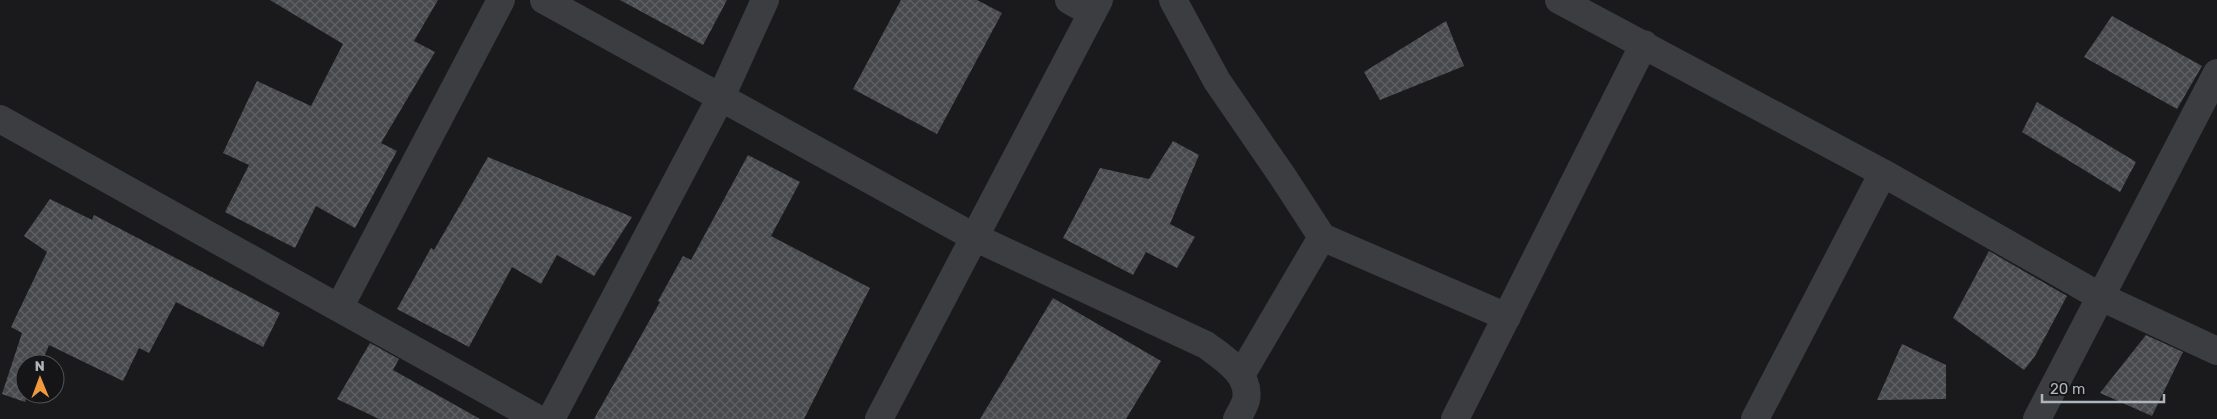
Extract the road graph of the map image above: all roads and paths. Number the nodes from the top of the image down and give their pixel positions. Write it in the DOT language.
graph roads {
  1 [pos="501,0"];
  2 [pos="544,0"];
  3 [pos="765,0"];
  4 [pos="1069,0"];
  5 [pos="1174,0"];
  6 [pos="1559,0"];
  7 [pos="1096,6"];
  8 [pos="1644,44"];
  9 [pos="2217,73"];
  10 [pos="721,97"];
  11 [pos="0,119"];
  12 [pos="1883,173"];
  13 [pos="974,237"];
  14 [pos="1322,237"];
  15 [pos="2101,296"];
  16 [pos="339,308"];
  17 [pos="1506,317"];
  18 [pos="2217,351"];
  19 [pos="1240,375"];
  20 [pos="538,419"];
  21 [pos="551,419"];
  22 [pos="878,419"];
  23 [pos="1237,419"];
  24 [pos="1455,419"];
  25 [pos="1755,419"];
  26 [pos="2037,419"];
  1 -- 16 [label="street"];
  2 -- 10 [label="street"];
  3 -- 10 [label="street"];
  4 -- 7 [label="street"];
  5 -- 14 [label="street"];
  6 -- 8 [label="street"];
  7 -- 13 [label="street"];
  8 -- 12 [label="street"];
  8 -- 17 [label="street"];
  9 -- 15 [label="street"];
  10 -- 13 [label="street"];
  10 -- 21 [label="street"];
  11 -- 16 [label="street"];
  12 -- 15 [label="street"];
  12 -- 25 [label="street"];
  13 -- 19 [label="street"];
  13 -- 22 [label="street"];
  14 -- 17 [label="street"];
  14 -- 19 [label="street"];
  15 -- 18 [label="street"];
  15 -- 26 [label="street"];
  16 -- 20 [label="street"];
  17 -- 24 [label="street"];
  19 -- 23 [label="street"];
}
